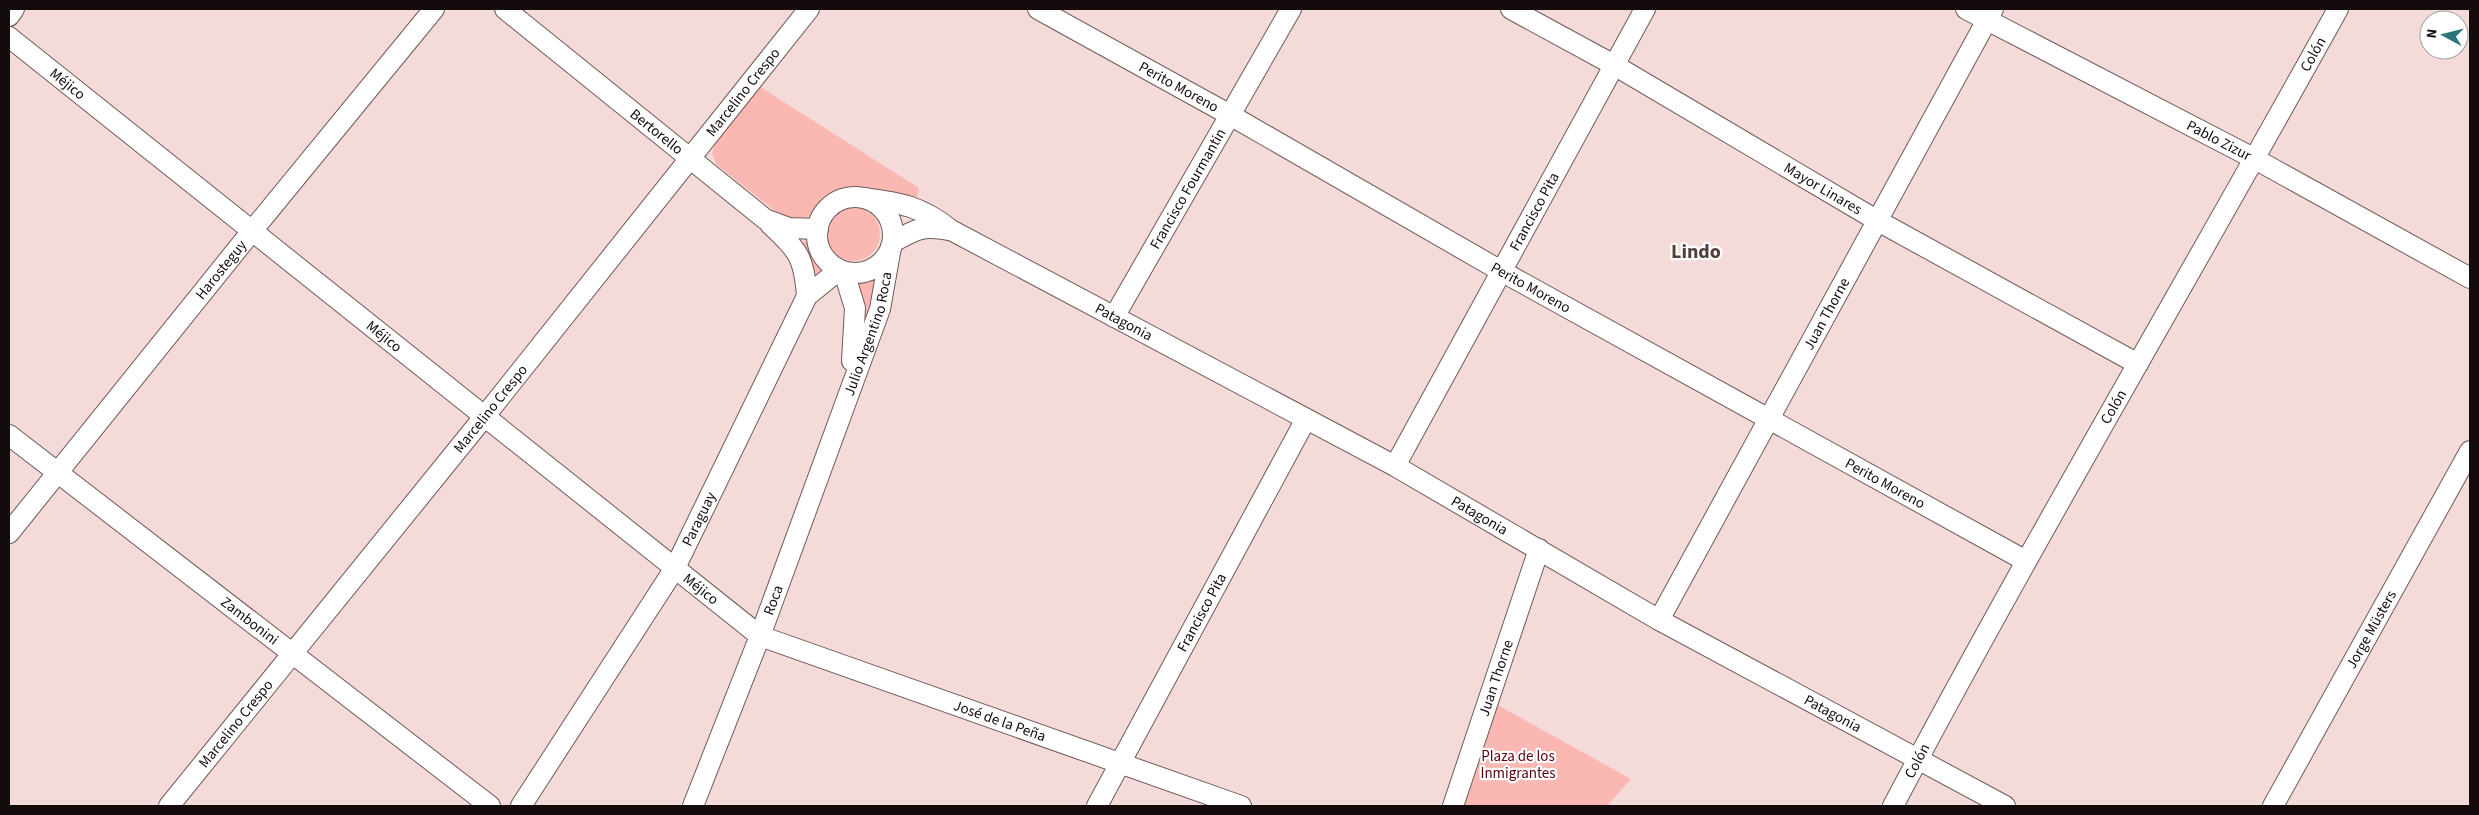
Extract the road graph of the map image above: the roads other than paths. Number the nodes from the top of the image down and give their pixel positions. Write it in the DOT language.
graph roads {
  1 [pos="14,9"];
  2 [pos="434,9"];
  3 [pos="506,9"];
  4 [pos="809,9"];
  5 [pos="1038,9"];
  6 [pos="1291,9"];
  7 [pos="1511,9"];
  8 [pos="1645,9"];
  9 [pos="1966,9"];
  10 [pos="2338,9"];
  11 [pos="1990,15"];
  12 [pos="9,16"];
  13 [pos="9,37"];
  14 [pos="1614,65"];
  15 [pos="1230,114"];
  16 [pos="692,158"];
  17 [pos="2255,159"];
  18 [pos="864,198"];
  19 [pos="765,219"];
  20 [pos="1878,221"];
  21 [pos="818,229"];
  22 [pos="951,230"];
  23 [pos="252,231"];
  24 [pos="892,245"];
  25 [pos="842,270"];
  26 [pos="1501,271"];
  27 [pos="2470,278"];
  28 [pos="807,296"];
  29 [pos="1114,317"];
  30 [pos="2138,364"];
  31 [pos="848,390"];
  32 [pos="484,417"];
  33 [pos="1769,418"];
  34 [pos="1306,419"];
  35 [pos="9,435"];
  36 [pos="2470,451"];
  37 [pos="1395,466"];
  38 [pos="57,473"];
  39 [pos="9,533"];
  40 [pos="1539,549"];
  41 [pos="2026,561"];
  42 [pos="675,568"];
  43 [pos="1659,620"];
  44 [pos="760,636"];
  45 [pos="292,654"];
  46 [pos="1918,759"];
  47 [pos="1119,765"];
  48 [pos="169,806"];
  49 [pos="490,806"];
  50 [pos="521,806"];
  51 [pos="693,806"];
  52 [pos="1097,806"];
  53 [pos="1241,806"];
  54 [pos="1453,806"];
  55 [pos="1892,806"];
  56 [pos="2005,806"];
  57 [pos="2273,806"];
  1 -- 12 [label="street"];
  2 -- 23 [label="street, Harosteguy"];
  3 -- 16 [label="street, Bertorello"];
  4 -- 16 [label="street, Marcelino Crespo"];
  5 -- 15 [label="street, Perito Moreno"];
  6 -- 15 [label="street, Francisco Fourmantin"];
  7 -- 14 [label="street, Mayor Linares"];
  8 -- 14 [label="street, Francisco Pita"];
  9 -- 11 [label="street, Pablo Zizur"];
  10 -- 17 [label="street, Colón"];
  11 -- 17 [label="street, Pablo Zizur"];
  11 -- 20 [label="street, Juan Thorne"];
  13 -- 23 [label="street, Méjico"];
  14 -- 20 [label="street, Mayor Linares"];
  14 -- 26 [label="street, Francisco Pita"];
  15 -- 26 [label="street, Perito Moreno"];
  15 -- 29 [label="street, Francisco Fourmantin"];
  16 -- 19 [label="street, Bertorello"];
  16 -- 32 [label="street, Marcelino Crespo"];
  17 -- 27 [label="street, Pablo Zizur"];
  17 -- 30 [label="street, Colón"];
  18 -- 21 [label="street"];
  18 -- 22 [label="street, Patagonia"];
  18 -- 24 [label="street"];
  19 -- 21 [label="street, Bertorello"];
  19 -- 28 [label="street"];
  20 -- 30 [label="street, Mayor Linares"];
  20 -- 33 [label="street, Juan Thorne"];
  21 -- 25 [label="street"];
  22 -- 24 [label="street, Patagonia"];
  22 -- 29 [label="street, Patagonia"];
  23 -- 32 [label="street, Méjico"];
  23 -- 38 [label="street, Harosteguy"];
  24 -- 25 [label="street"];
  24 -- 31 [label="street, Julio Argentino Roca"];
  25 -- 28 [label="street, Paraguay"];
  25 -- 31 [label="street, Julio Argentino Roca"];
  26 -- 33 [label="street, Perito Moreno"];
  26 -- 37 [label="street, Francisco Pita"];
  28 -- 42 [label="street, Paraguay"];
  29 -- 34 [label="street, Patagonia"];
  30 -- 41 [label="street, Colón"];
  31 -- 44 [label="street, Roca"];
  32 -- 42 [label="street, Méjico"];
  32 -- 45 [label="street, Marcelino Crespo"];
  33 -- 41 [label="street, Perito Moreno"];
  33 -- 43 [label="street, Juan Thorne"];
  34 -- 37 [label="street, Patagonia"];
  34 -- 47 [label="street, Francisco Pita"];
  35 -- 38 [label="street, Zambonini"];
  36 -- 57 [label="street, Jorge Müsters"];
  37 -- 40 [label="street, Patagonia"];
  38 -- 39 [label="street, Harosteguy"];
  38 -- 45 [label="street, Zambonini"];
  40 -- 43 [label="street, Patagonia"];
  40 -- 54 [label="street, Juan Thorne"];
  41 -- 46 [label="street, Colón"];
  42 -- 44 [label="street, Méjico"];
  42 -- 50 [label="street, Paraguay"];
  43 -- 46 [label="street, Patagonia"];
  44 -- 47 [label="street, José de la Peña"];
  44 -- 51 [label="street, Roca"];
  45 -- 48 [label="street, Marcelino Crespo"];
  45 -- 49 [label="street, Zambonini"];
  46 -- 55 [label="street, Colón"];
  46 -- 56 [label="street, Patagonia"];
  47 -- 52 [label="street, Francisco Pita"];
  47 -- 53 [label="street, José de la Peña"];
}
